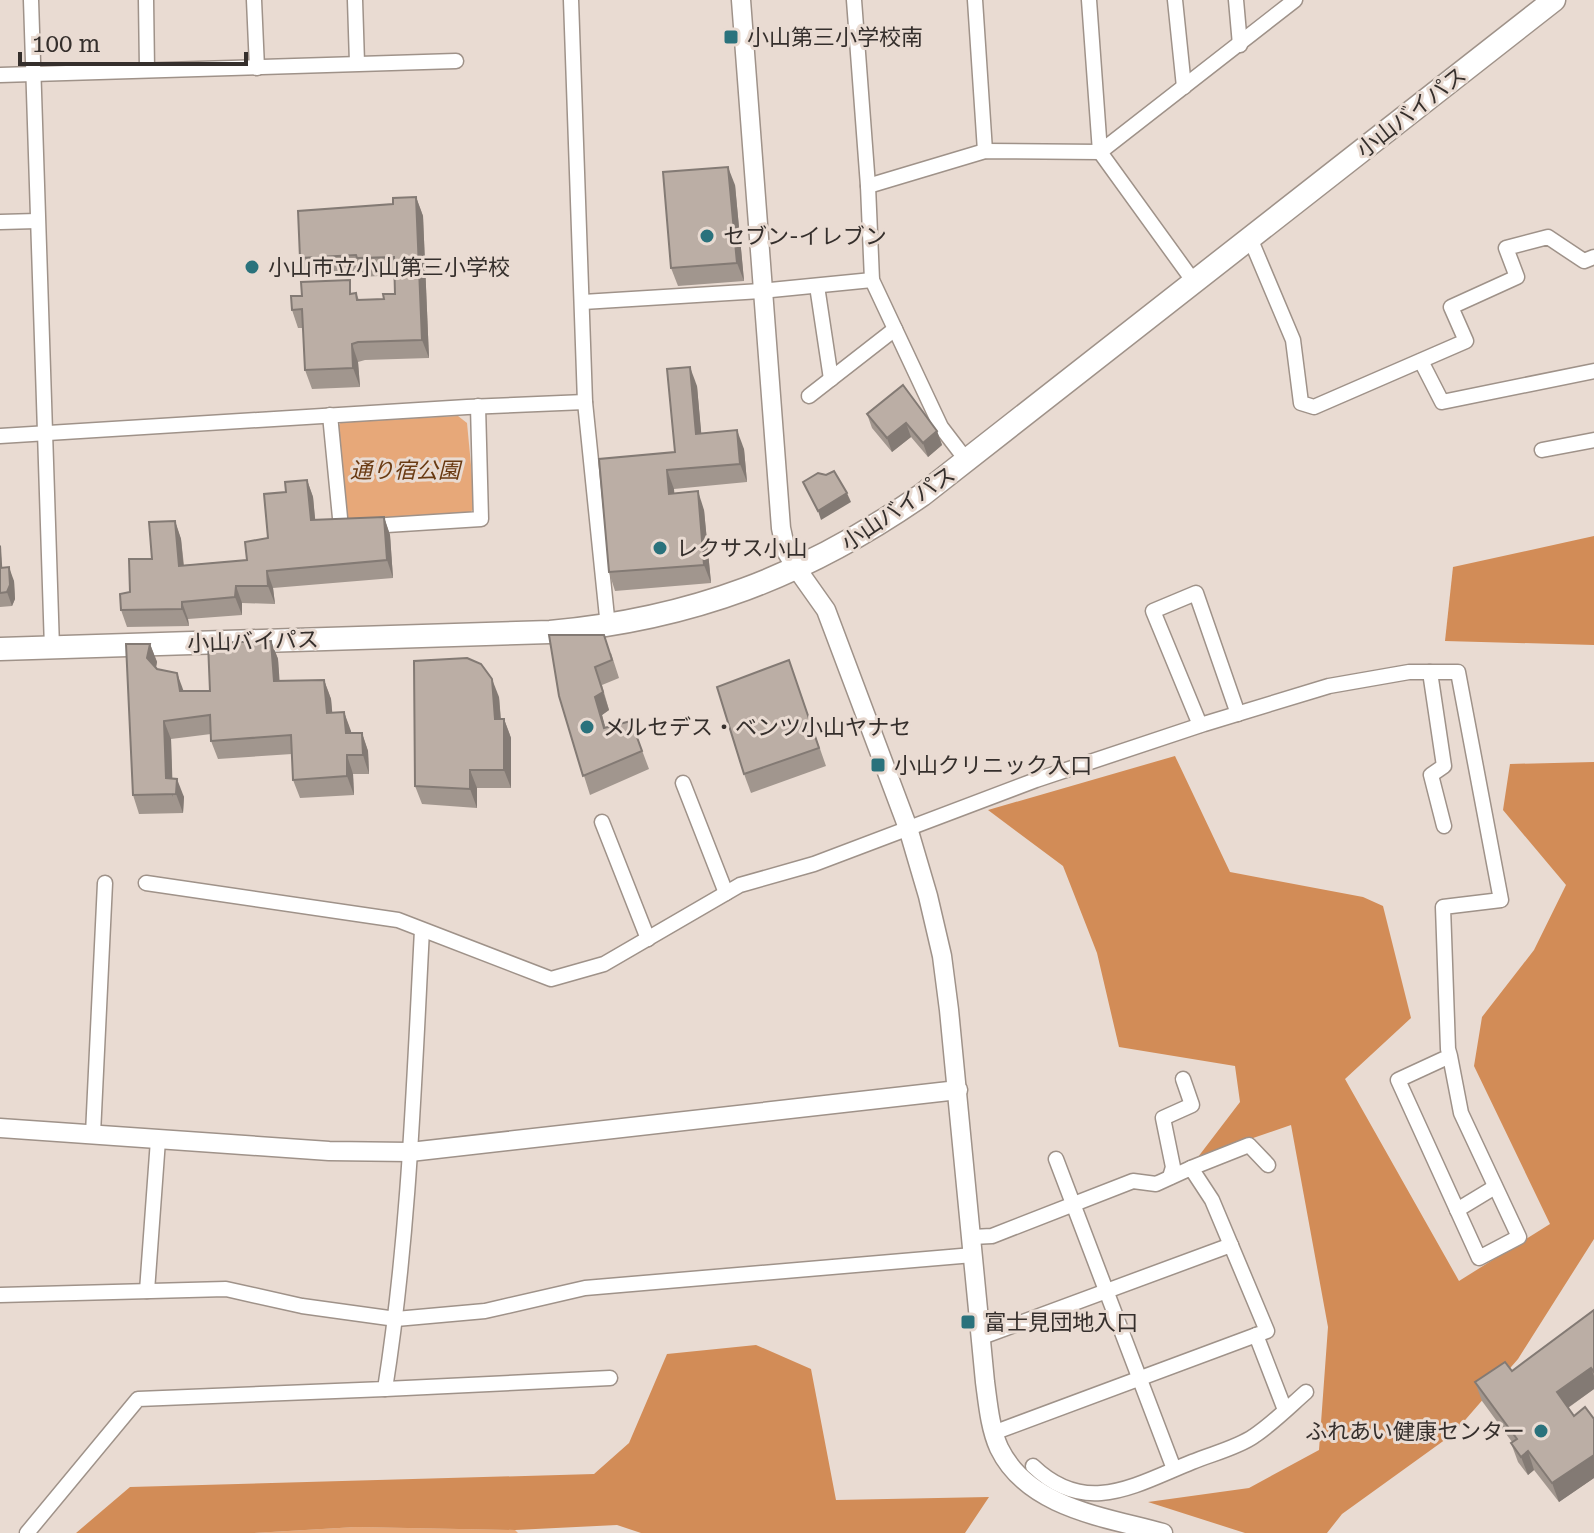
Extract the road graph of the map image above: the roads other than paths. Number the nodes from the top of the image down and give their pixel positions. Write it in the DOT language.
graph roads {
  1 [pos="31,0"];
  2 [pos="146,0"];
  3 [pos="254,0"];
  4 [pos="355,0"];
  5 [pos="571,0"];
  6 [pos="741,0"];
  7 [pos="854,0"];
  8 [pos="975,0"];
  9 [pos="1089,0"];
  10 [pos="1175,0"];
  11 [pos="1236,0"];
  12 [pos="1295,0"];
  13 [pos="1542,3"];
  14 [pos="1240,45"];
  15 [pos="456,61"];
  16 [pos="357,63"];
  17 [pos="257,68"];
  18 [pos="147,69"];
  19 [pos="32,74"];
  20 [pos="0,75"];
  21 [pos="1184,87"];
  22 [pos="985,151"];
  23 [pos="1100,152"];
  24 [pos="868,186"];
  25 [pos="37,221"];
  26 [pos="0,222"];
  27 [pos="1250,238"];
  28 [pos="1594,257"];
  29 [pos="872,280"];
  30 [pos="1194,282"];
  31 [pos="817,286"];
  32 [pos="761,291"];
  33 [pos="583,302"];
  34 [pos="895,329"];
  35 [pos="1421,361"];
  36 [pos="1594,371"];
  37 [pos="831,379"];
  38 [pos="809,396"];
  39 [pos="585,402"];
  40 [pos="478,406"];
  41 [pos="330,415"];
  42 [pos="45,433"];
  43 [pos="0,436"];
  44 [pos="1594,440"];
  45 [pos="1542,450"];
  46 [pos="967,461"];
  47 [pos="797,569"];
  48 [pos="608,627"];
  49 [pos="52,648"];
  50 [pos="0,649"];
  51 [pos="1430,672"];
  52 [pos="1238,714"];
  53 [pos="1200,725"];
  54 [pos="683,783"];
  55 [pos="602,822"];
  56 [pos="1444,826"];
  57 [pos="908,828"];
  58 [pos="105,883"];
  59 [pos="146,883"];
  60 [pos="726,893"];
  61 [pos="422,930"];
  62 [pos="648,939"];
  63 [pos="1450,1056"];
  64 [pos="1183,1079"];
  65 [pos="958,1090"];
  66 [pos="0,1128"];
  67 [pos="93,1134"];
  68 [pos="158,1140"];
  69 [pos="410,1152"];
  70 [pos="1056,1159"];
  71 [pos="1268,1165"];
  72 [pos="1191,1168"];
  73 [pos="1170,1177"];
  74 [pos="1495,1187"];
  75 [pos="1073,1205"];
  76 [pos="1457,1210"];
  77 [pos="1231,1245"];
  78 [pos="972,1246"];
  79 [pos="147,1291"];
  80 [pos="1106,1291"];
  81 [pos="0,1295"];
  82 [pos="396,1319"];
  83 [pos="1256,1335"];
  84 [pos="982,1337"];
  85 [pos="610,1378"];
  86 [pos="1139,1378"];
  87 [pos="385,1389"];
  88 [pos="1306,1392"];
  89 [pos="1285,1410"];
  90 [pos="993,1433"];
  91 [pos="1033,1466"];
  92 [pos="1174,1469"];
  93 [pos="27,1533"];
  94 [pos="1163,1533"];
  1 -- 19 [label="street"];
  2 -- 18 [label="street"];
  3 -- 17 [label="street"];
  4 -- 16 [label="street"];
  5 -- 33 [label="street"];
  6 -- 32 [label="street"];
  7 -- 24 [label="street"];
  8 -- 22 [label="street"];
  9 -- 23 [label="street"];
  10 -- 21 [label="street"];
  11 -- 14 [label="street"];
  12 -- 14 [label="street"];
  13 -- 27 [label="highway, 小山バイパス"];
  14 -- 21 [label="street"];
  15 -- 16 [label="street"];
  16 -- 17 [label="street"];
  17 -- 18 [label="street"];
  18 -- 19 [label="street"];
  19 -- 20 [label="street"];
  19 -- 25 [label="street"];
  21 -- 23 [label="street"];
  22 -- 23 [label="street"];
  22 -- 24 [label="street"];
  23 -- 30 [label="street"];
  24 -- 29 [label="street"];
  25 -- 26 [label="street"];
  25 -- 42 [label="street"];
  27 -- 30 [label="highway, 小山バイパス"];
  27 -- 35 [label="street"];
  28 -- 35 [label="street"];
  29 -- 31 [label="street"];
  29 -- 34 [label="street"];
  30 -- 46 [label="highway, 小山バイパス"];
  31 -- 32 [label="street"];
  31 -- 37 [label="street"];
  32 -- 33 [label="street"];
  32 -- 47 [label="street"];
  33 -- 39 [label="street"];
  34 -- 37 [label="street"];
  34 -- 46 [label="street"];
  35 -- 36 [label="street"];
  37 -- 38 [label="street"];
  39 -- 40 [label="street"];
  39 -- 48 [label="street"];
  40 -- 41 [label="street"];
  40 -- 41 [label="street"];
  41 -- 42 [label="street"];
  42 -- 43 [label="street"];
  42 -- 49 [label="street"];
  44 -- 45 [label="street"];
  46 -- 47 [label="highway, 小山バイパス"];
  47 -- 48 [label="highway, 小山バイパス"];
  47 -- 57 [label="street"];
  48 -- 49 [label="highway, 小山バイパス"];
  49 -- 50 [label="highway, 小山バイパス"];
  51 -- 52 [label="street"];
  51 -- 56 [label="street"];
  51 -- 63 [label="street"];
  52 -- 53 [label="street"];
  52 -- 53 [label="street"];
  53 -- 57 [label="street"];
  54 -- 60 [label="street"];
  55 -- 62 [label="street"];
  57 -- 60 [label="street"];
  57 -- 65 [label="street"];
  58 -- 67 [label="street"];
  59 -- 61 [label="street"];
  60 -- 62 [label="street"];
  61 -- 62 [label="street"];
  61 -- 69 [label="street"];
  63 -- 74 [label="street"];
  63 -- 76 [label="street"];
  64 -- 73 [label="street"];
  65 -- 69 [label="street"];
  65 -- 78 [label="street"];
  66 -- 67 [label="street"];
  67 -- 68 [label="street"];
  68 -- 69 [label="street"];
  68 -- 79 [label="street"];
  69 -- 82 [label="street"];
  70 -- 75 [label="street"];
  71 -- 72 [label="street"];
  72 -- 73 [label="street"];
  72 -- 77 [label="street"];
  73 -- 75 [label="street"];
  74 -- 76 [label="street"];
  74 -- 76 [label="street"];
  75 -- 78 [label="street"];
  75 -- 80 [label="street"];
  77 -- 80 [label="street"];
  77 -- 83 [label="street"];
  78 -- 82 [label="street"];
  78 -- 84 [label="street"];
  79 -- 81 [label="street"];
  79 -- 82 [label="street"];
  80 -- 84 [label="street"];
  80 -- 86 [label="street"];
  82 -- 87 [label="street"];
  83 -- 86 [label="street"];
  83 -- 89 [label="street"];
  84 -- 90 [label="street"];
  85 -- 87 [label="street"];
  86 -- 90 [label="street"];
  86 -- 92 [label="street"];
  87 -- 93 [label="street"];
  88 -- 89 [label="street"];
  89 -- 92 [label="street"];
  90 -- 94 [label="street"];
  91 -- 92 [label="street"];
}
